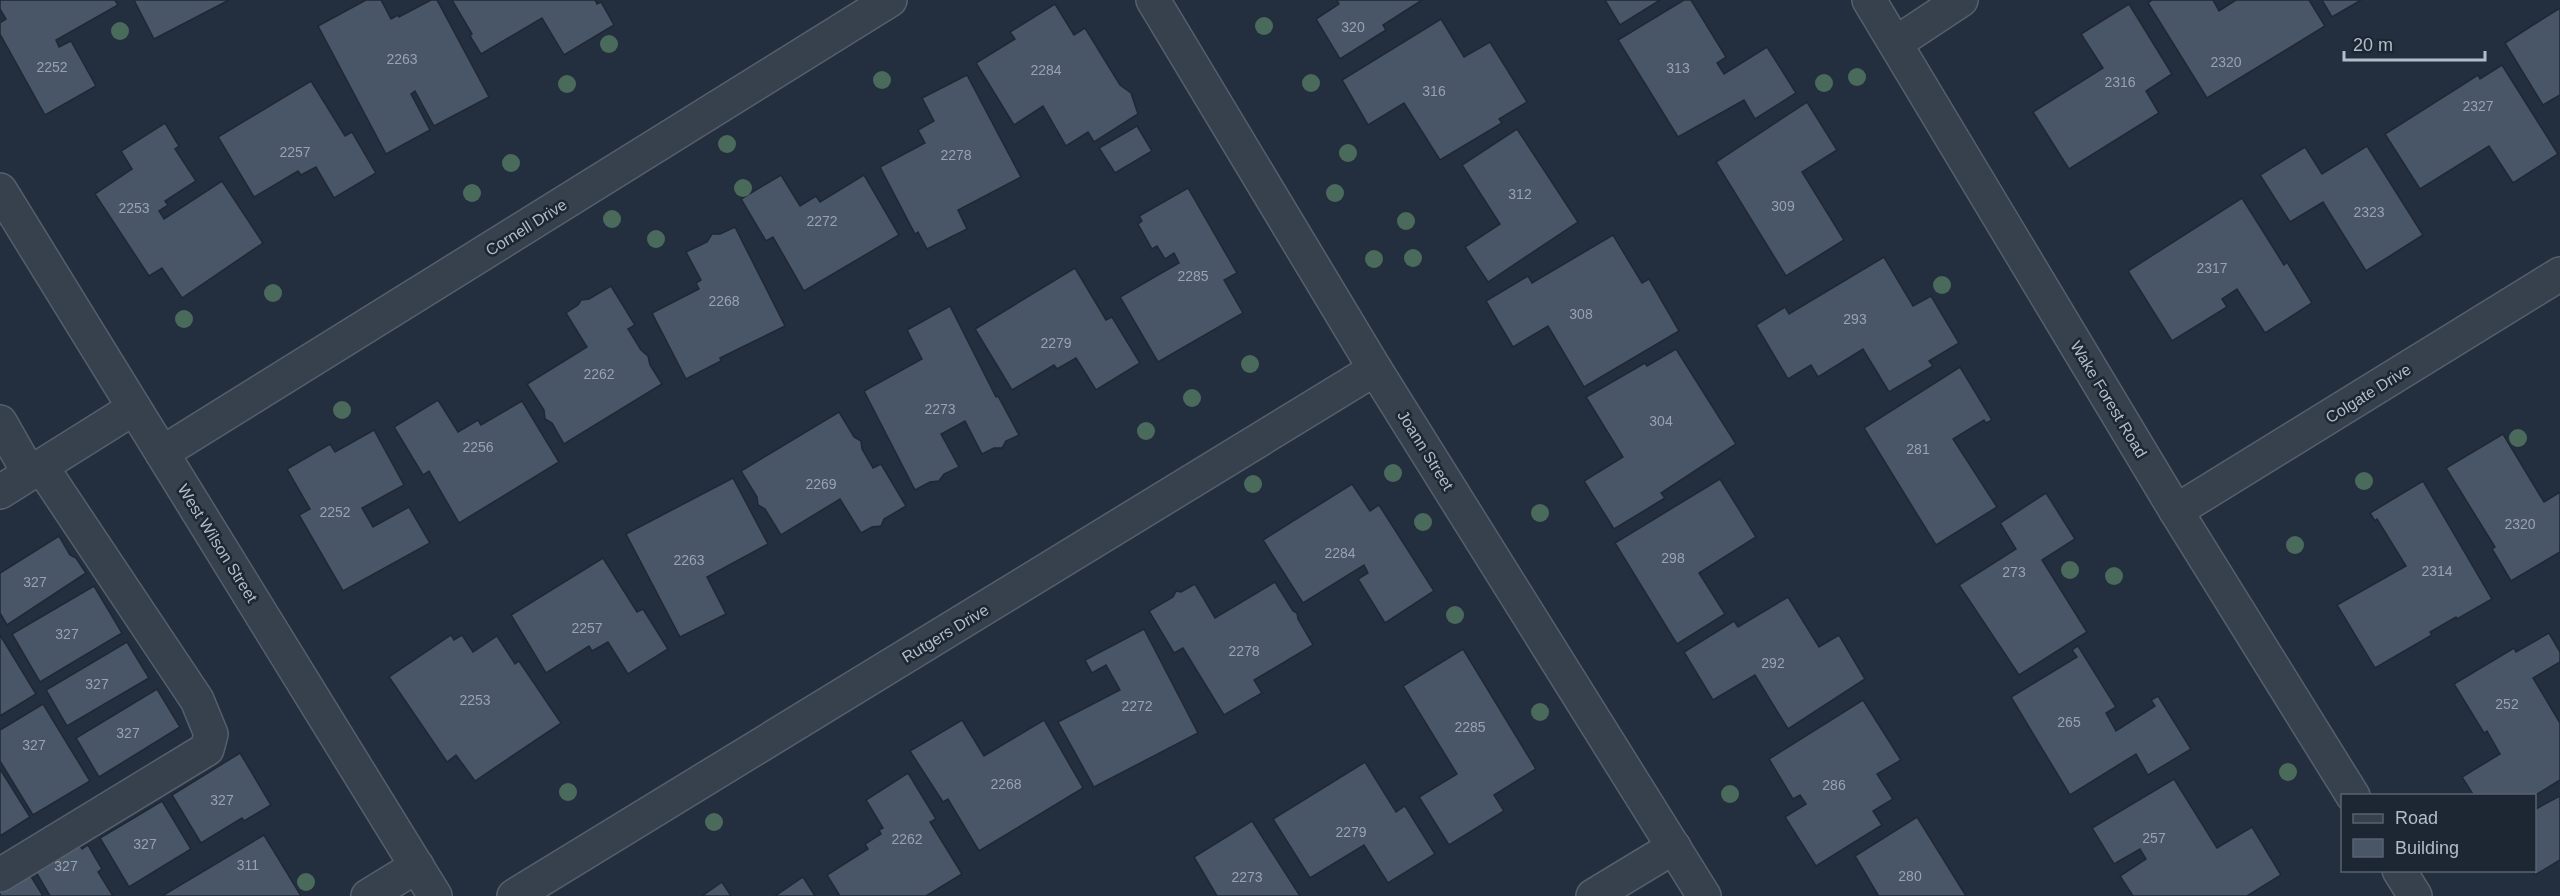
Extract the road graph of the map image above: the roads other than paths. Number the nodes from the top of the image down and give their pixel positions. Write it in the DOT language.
graph roads {
  1 [pos="890,0"];
  2 [pos="1153,0"];
  3 [pos="1869,0"];
  4 [pos="1961,0"];
  5 [pos="1896,43"];
  6 [pos="0,190"];
  7 [pos="2560,274"];
  8 [pos="1375,369"];
  9 [pos="134,408"];
  10 [pos="0,422"];
  11 [pos="162,453"];
  12 [pos="35,469"];
  13 [pos="0,492"];
  14 [pos="2176,511"];
  15 [pos="2352,794"];
  16 [pos="1674,847"];
  17 [pos="417,866"];
  18 [pos="2400,872"];
  19 [pos="0,875"];
  20 [pos="369,896"];
  21 [pos="435,896"];
  22 [pos="514,896"];
  23 [pos="1593,896"];
  24 [pos="1704,896"];
  25 [pos="2415,896"];
  1 -- 11 [label="street, Cornell Drive"];
  2 -- 8 [label="street, Joann Street"];
  3 -- 5 [label="street, Wake Forest Road"];
  4 -- 5 [label="street"];
  5 -- 14 [label="street, Wake Forest Road"];
  6 -- 9 [label="street, West Wilson Street"];
  7 -- 14 [label="street, Colgate Drive"];
  8 -- 16 [label="street, Joann Street"];
  8 -- 22 [label="street, Rutgers Drive"];
  9 -- 11 [label="street, West Wilson Street"];
  9 -- 12 [label="street"];
  10 -- 12 [label="street"];
  11 -- 17 [label="street, West Wilson Street"];
  12 -- 13 [label="street"];
  12 -- 19 [label="street"];
  14 -- 15 [label="street, Wake Forest Road"];
  16 -- 23 [label="street"];
  16 -- 24 [label="street, Joann Street"];
  17 -- 20 [label="street"];
  17 -- 21 [label="street, West Wilson Street"];
  18 -- 25 [label="street"];
}
